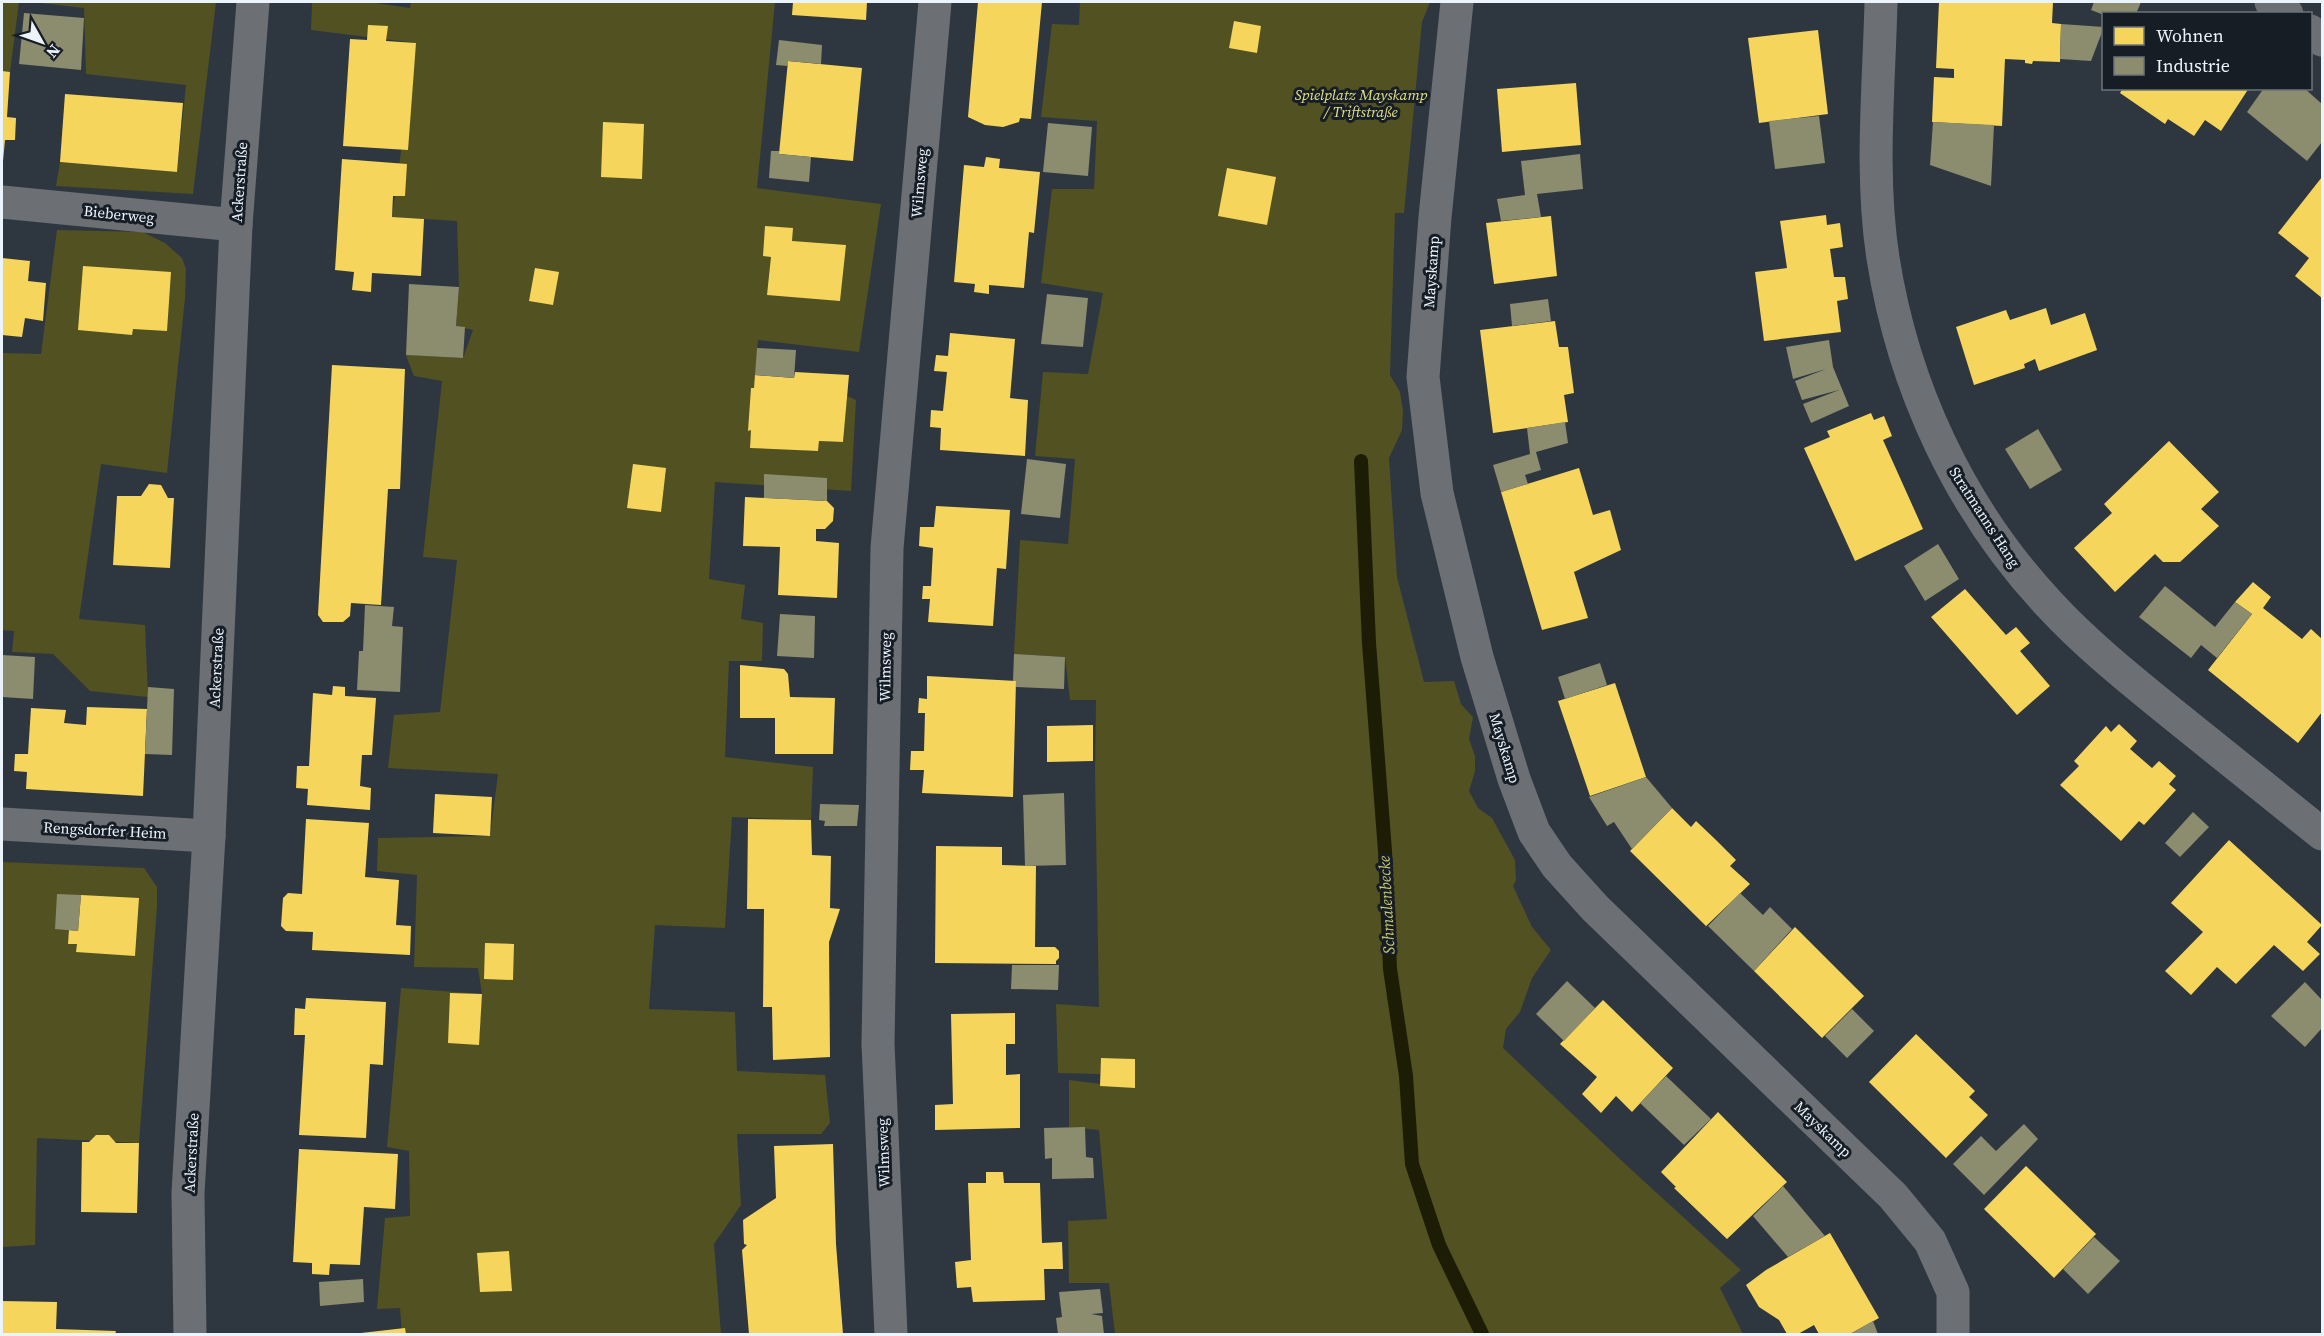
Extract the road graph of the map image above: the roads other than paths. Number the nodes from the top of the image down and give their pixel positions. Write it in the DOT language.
graph roads {
  1 [pos="253,2"];
  2 [pos="935,2"];
  3 [pos="1457,2"];
  4 [pos="1881,2"];
  5 [pos="2271,2"];
  6 [pos="2284,12"];
  7 [pos="2,202"];
  8 [pos="236,225"];
  9 [pos="2,824"];
  10 [pos="2322,834"];
  11 [pos="209,836"];
  12 [pos="190,1335"];
  13 [pos="891,1335"];
  14 [pos="1953,1335"];
  1 -- 8 [label="street, Ackerstraße"];
  2 -- 13 [label="street, Wilmsweg"];
  3 -- 14 [label="street, Mayskamp"];
  4 -- 10 [label="street, Stratmanns Hang"];
  5 -- 6 [label="street"];
  7 -- 8 [label="street, Bieberweg"];
  8 -- 11 [label="street, Ackerstraße"];
  9 -- 11 [label="street, Rengsdorfer Heim"];
  11 -- 12 [label="street, Ackerstraße"];
}
